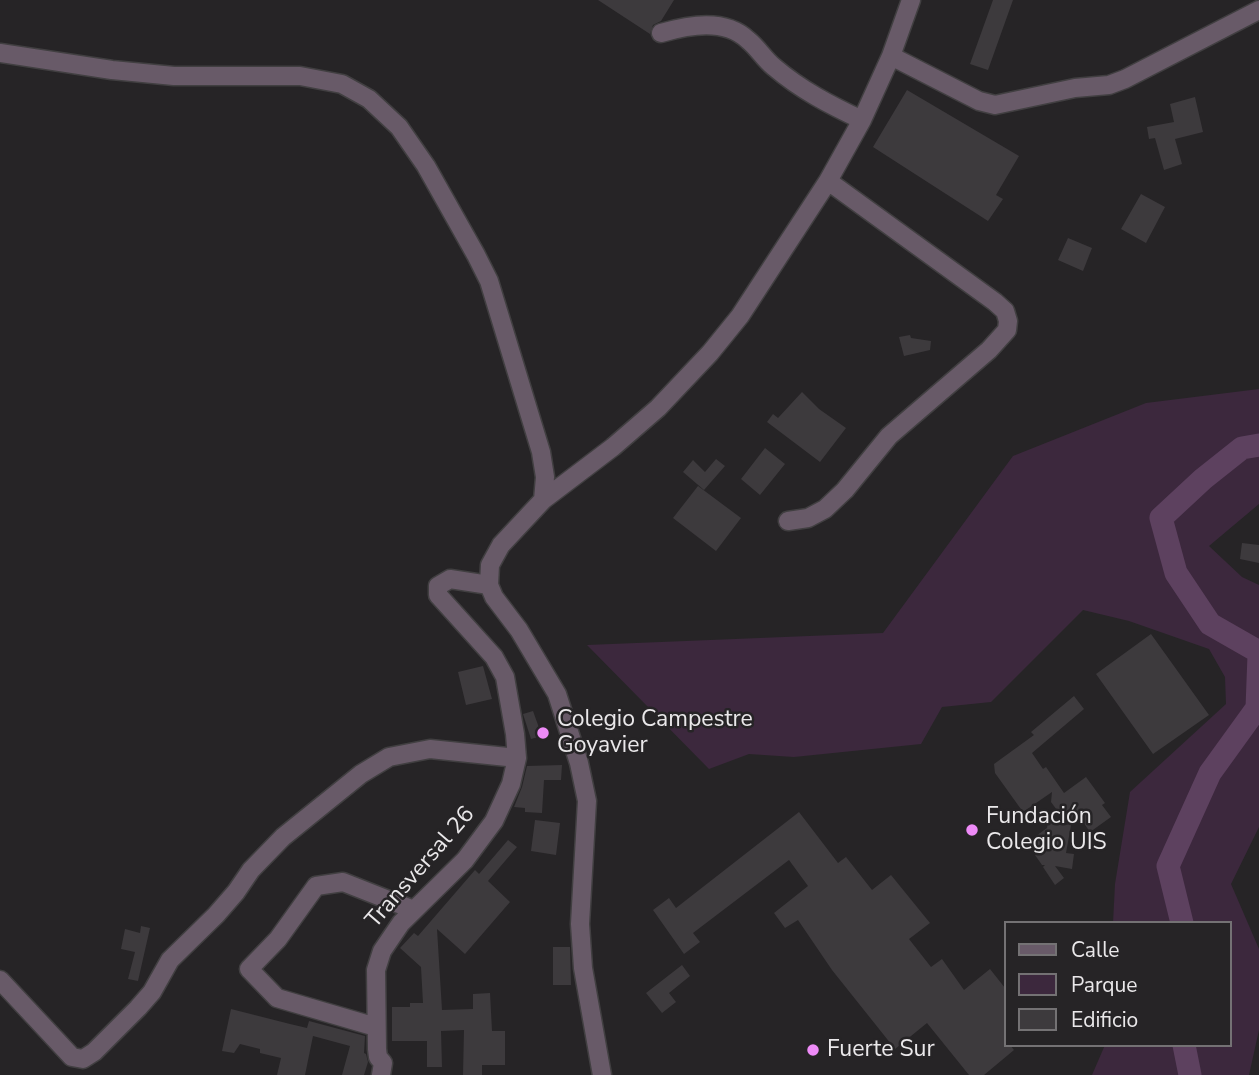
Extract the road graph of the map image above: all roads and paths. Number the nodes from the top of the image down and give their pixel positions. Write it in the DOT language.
graph roads {
  1 [pos="911,0"];
  2 [pos="1259,10"];
  3 [pos="661,33"];
  4 [pos="0,53"];
  5 [pos="891,56"];
  6 [pos="862,120"];
  7 [pos="828,181"];
  8 [pos="543,500"];
  9 [pos="788,521"];
  10 [pos="489,585"];
  11 [pos="517,758"];
  12 [pos="414,910"];
  13 [pos="0,980"];
  14 [pos="376,1027"];
  15 [pos="381,1075"];
  16 [pos="602,1075"];
  1 -- 5 [label="street"];
  2 -- 5 [label="street"];
  3 -- 6 [label="street"];
  4 -- 8 [label="street"];
  5 -- 6 [label="street"];
  6 -- 7 [label="street"];
  7 -- 8 [label="street"];
  7 -- 9 [label="street"];
  8 -- 10 [label="street"];
  10 -- 11 [label="street, Transversal 26"];
  10 -- 16 [label="street"];
  11 -- 12 [label="street, Transversal 26"];
  11 -- 13 [label="street"];
  12 -- 14 [label="street, Transversal 26"];
  12 -- 14 [label="street"];
  14 -- 15 [label="street"];
}
